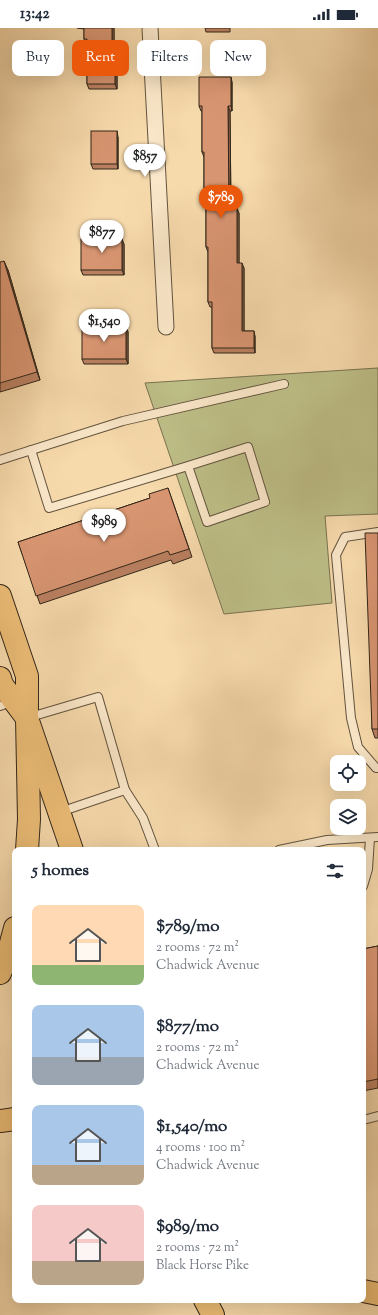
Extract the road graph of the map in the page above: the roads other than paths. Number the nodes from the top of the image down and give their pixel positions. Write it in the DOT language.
graph roads {
  1 [pos="150,28"];
  2 [pos="166,327"];
  3 [pos="284,384"];
  4 [pos="31,450"];
  5 [pos="0,460"];
  6 [pos="188,466"];
  7 [pos="378,532"];
  8 [pos="0,596"];
  9 [pos="0,678"];
  10 [pos="14,708"];
  11 [pos="378,768"];
  12 [pos="125,790"];
  13 [pos="60,812"];
  14 [pos="374,838"];
  15 [pos="27,847"];
  16 [pos="71,847"];
  17 [pos="154,847"];
  18 [pos="293,847"];
  19 [pos="366,875"];
  20 [pos="12,939"];
  21 [pos="0,973"];
  22 [pos="378,1116"];
  23 [pos="12,1119"];
  24 [pos="366,1119"];
  25 [pos="0,1121"];
  26 [pos="366,1292"];
  27 [pos="378,1294"];
  28 [pos="207,1303"];
  29 [pos="215,1303"];
  30 [pos="213,1315"];
  31 [pos="218,1315"];
  1 -- 2 [label="street"];
  3 -- 4 [label="lane"];
  4 -- 5 [label="lane"];
  4 -- 6 [label="lane"];
  6 -- 6 [label="lane"];
  7 -- 11 [label="lane"];
  8 -- 10 [label="main road"];
  9 -- 10 [label="main road"];
  10 -- 12 [label="lane"];
  10 -- 13 [label="main road"];
  10 -- 15 [label="main road"];
  12 -- 13 [label="lane"];
  12 -- 17 [label="lane"];
  13 -- 16 [label="main road"];
  14 -- 18 [label="lane"];
  14 -- 19 [label="lane"];
  20 -- 21 [label="main road"];
  22 -- 24 [label="lane"];
  23 -- 25 [label="main road"];
  26 -- 27 [label="main road"];
  28 -- 30 [label="main road"];
  29 -- 31 [label="main road"];
}
